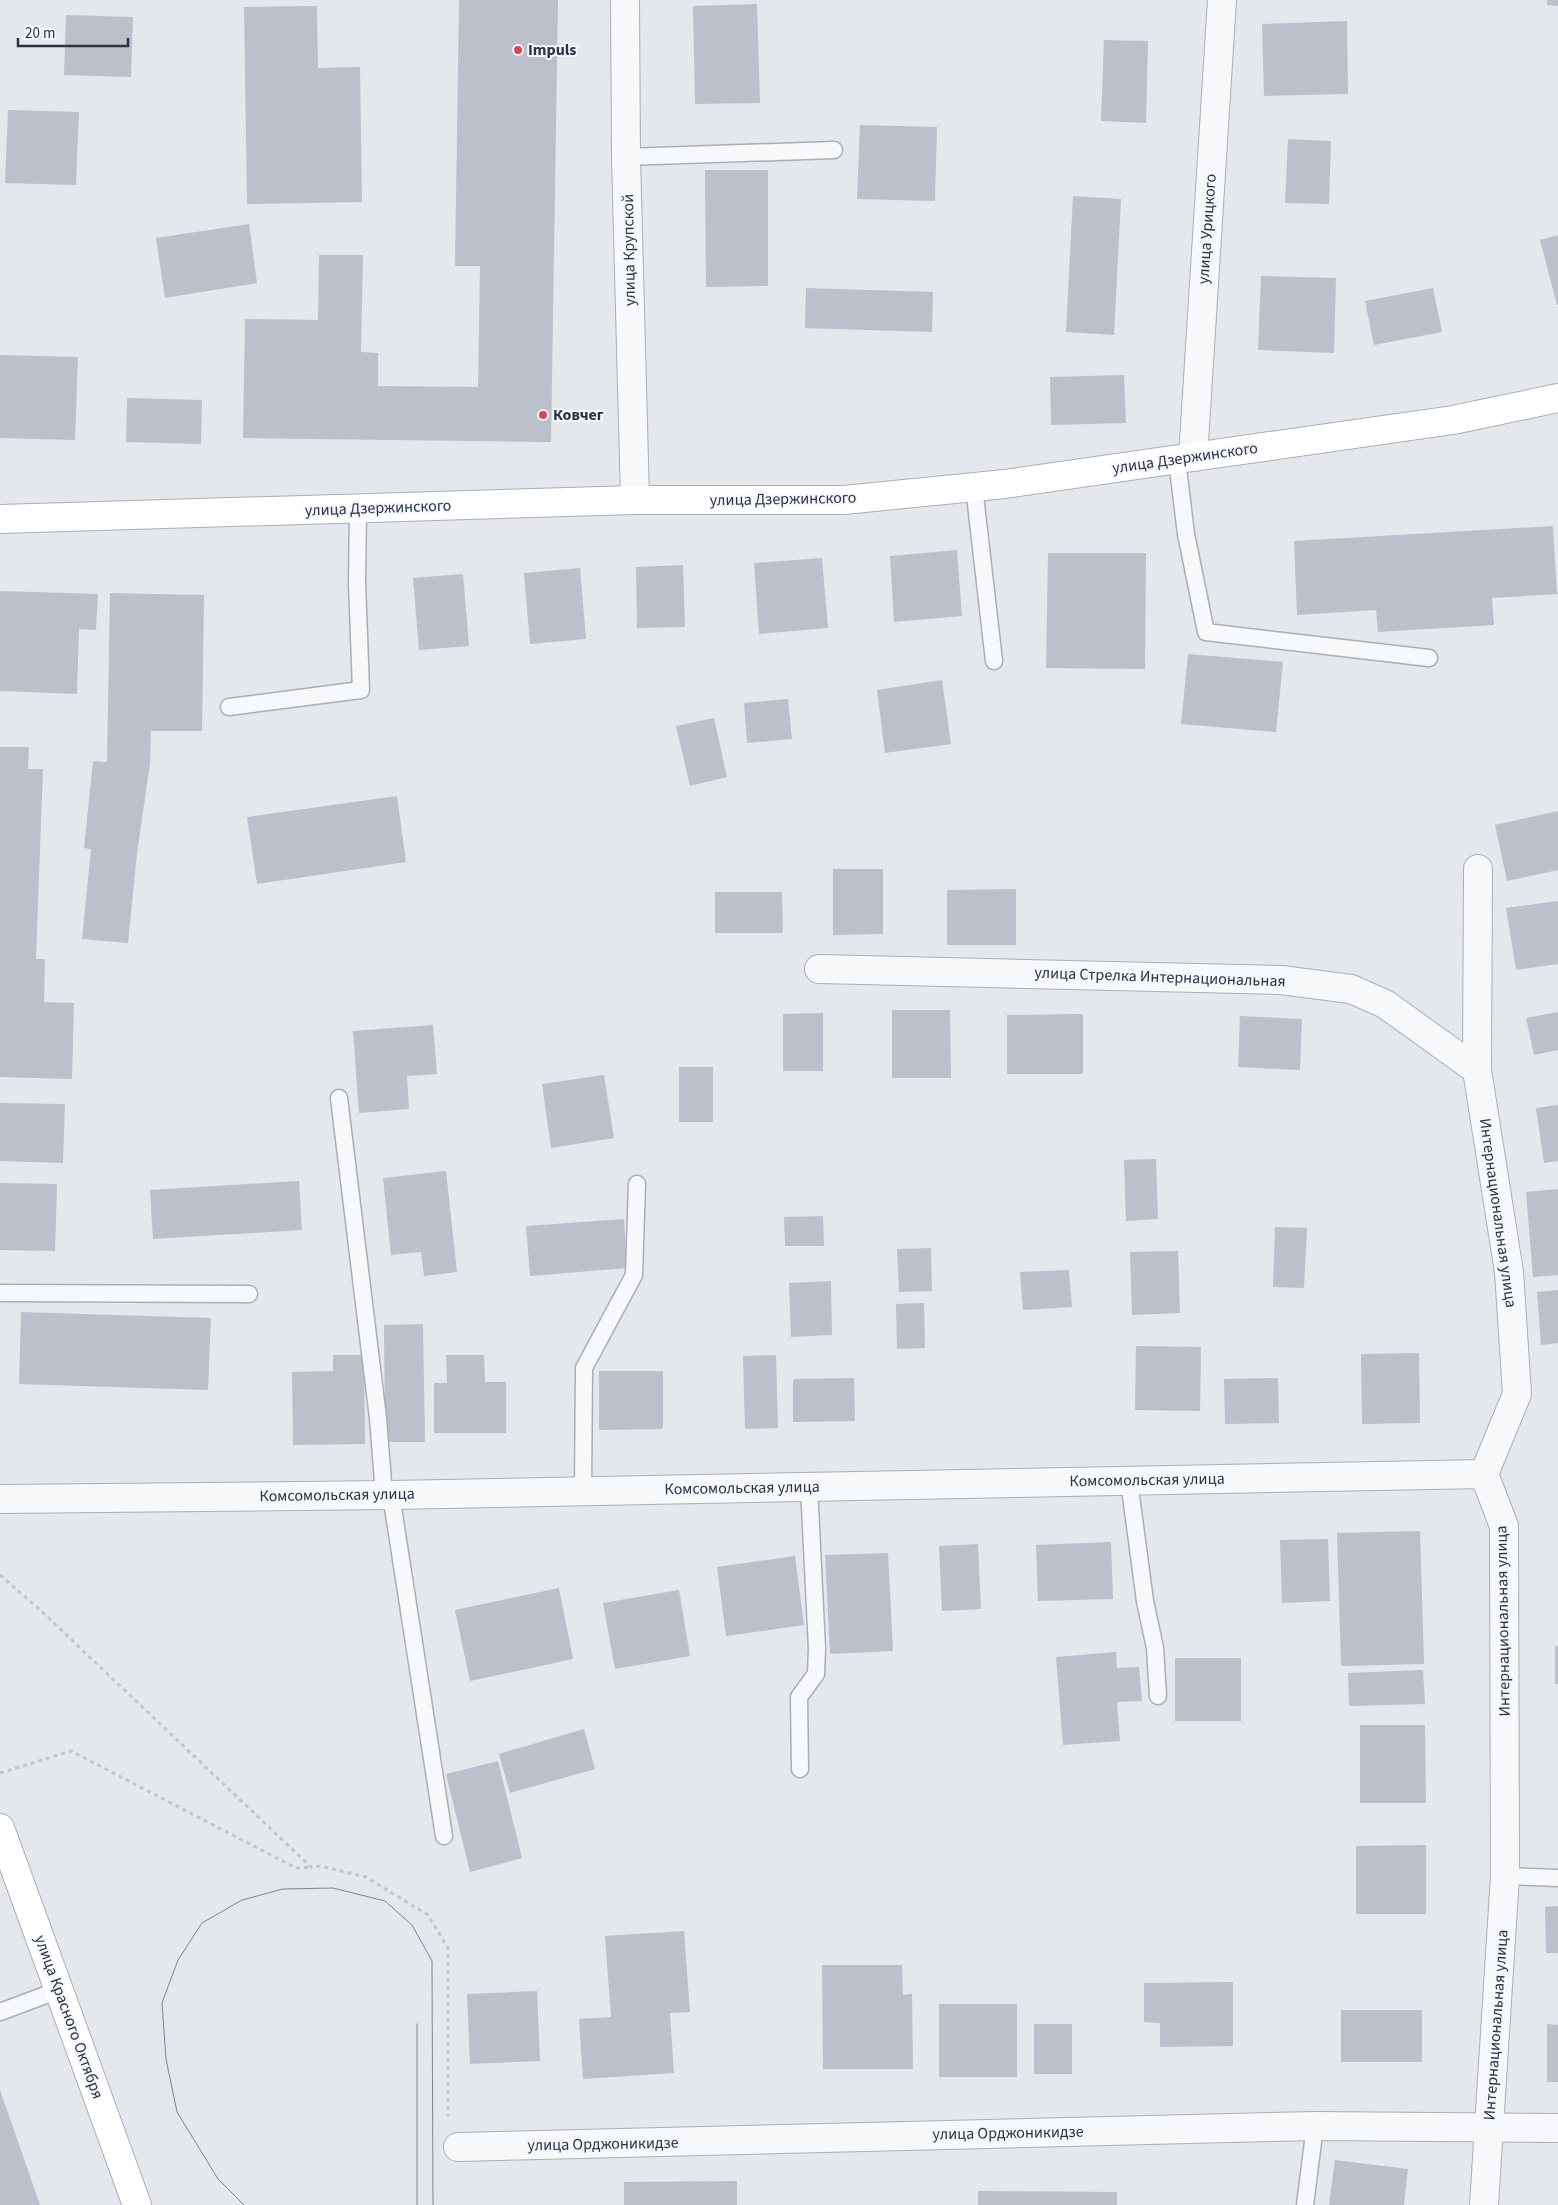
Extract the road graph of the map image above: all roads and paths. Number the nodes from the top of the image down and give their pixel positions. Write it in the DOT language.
graph roads {
  1 [pos="625,0"];
  2 [pos="1222,0"];
  3 [pos="834,150"];
  4 [pos="626,157"];
  5 [pos="1558,398"];
  6 [pos="1185,458"];
  7 [pos="974,487"];
  8 [pos="635,500"];
  9 [pos="358,508"];
  10 [pos="0,519"];
  11 [pos="1429,658"];
  12 [pos="994,661"];
  13 [pos="229,707"];
  14 [pos="1478,869"];
  15 [pos="818,969"];
  16 [pos="1478,1070"];
  17 [pos="340,1098"];
  18 [pos="638,1184"];
  19 [pos="0,1292"];
  20 [pos="250,1294"];
  21 [pos="1484,1474"];
  22 [pos="1129,1480"];
  23 [pos="809,1486"];
  24 [pos="583,1491"];
  25 [pos="387,1495"];
  26 [pos="0,1499"];
  27 [pos="0,1575"];
  28 [pos="1158,1696"];
  29 [pos="800,1769"];
  30 [pos="0,1773"];
  31 [pos="0,1828"];
  32 [pos="444,1836"];
  33 [pos="311,1867"];
  34 [pos="1505,1876"];
  35 [pos="1558,1878"];
  36 [pos="59,1990"];
  37 [pos="0,2012"];
  38 [pos="1315,2126"];
  39 [pos="1490,2128"];
  40 [pos="1558,2128"];
  41 [pos="458,2147"];
  42 [pos="137,2205"];
  43 [pos="1305,2205"];
  44 [pos="1484,2205"];
  1 -- 4 [label="street, улица Крупской"];
  2 -- 6 [label="street, улица Урицкого"];
  3 -- 4 [label="lane"];
  4 -- 8 [label="street, улица Крупской"];
  5 -- 6 [label="main road, улица Дзержинского"];
  6 -- 7 [label="main road, улица Дзержинского"];
  6 -- 11 [label="lane"];
  7 -- 8 [label="main road, улица Дзержинского"];
  7 -- 12 [label="lane"];
  8 -- 9 [label="main road, улица Дзержинского"];
  9 -- 10 [label="main road, улица Дзержинского"];
  9 -- 13 [label="lane"];
  14 -- 16 [label="street, Интернациональная улица"];
  15 -- 16 [label="street, улица Стрелка Интернациональная"];
  16 -- 21 [label="street, Интернациональная улица"];
  17 -- 25 [label="lane"];
  18 -- 24 [label="lane"];
  19 -- 20 [label="lane"];
  21 -- 22 [label="street, Комсомольская улица"];
  21 -- 34 [label="street, Интернациональная улица"];
  22 -- 23 [label="street, Комсомольская улица"];
  22 -- 28 [label="lane"];
  23 -- 24 [label="street, Комсомольская улица"];
  23 -- 29 [label="lane"];
  24 -- 25 [label="street, Комсомольская улица"];
  25 -- 26 [label="street, Комсомольская улица"];
  25 -- 32 [label="lane"];
  27 -- 33 [label="path"];
  30 -- 33 [label="path"];
  31 -- 36 [label="main road, улица Красного Октября"];
  33 -- 41 [label="path"];
  34 -- 35 [label="lane"];
  34 -- 39 [label="street, Интернациональная улица"];
  36 -- 37 [label="lane"];
  36 -- 42 [label="main road, улица Красного Октября"];
  38 -- 39 [label="street, улица Орджоникидзе"];
  38 -- 41 [label="street, улица Орджоникидзе"];
  38 -- 43 [label="lane"];
  39 -- 40 [label="street, улица Орджоникидзе"];
  39 -- 44 [label="street, Интернациональная улица"];
}
